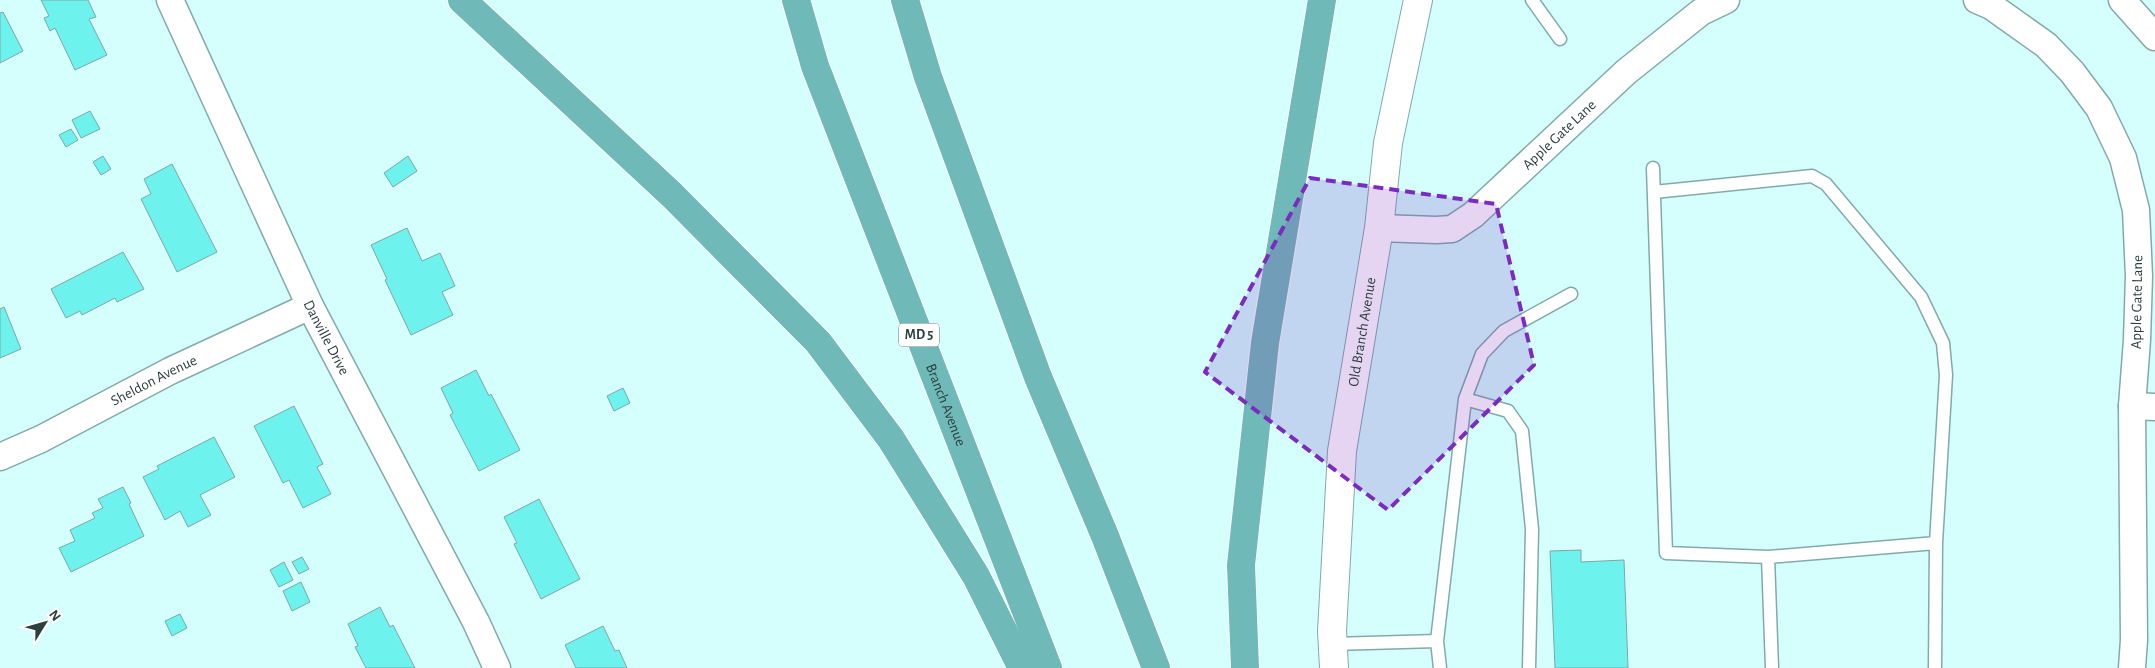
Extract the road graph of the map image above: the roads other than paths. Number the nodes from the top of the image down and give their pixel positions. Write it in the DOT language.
graph roads {
  1 [pos="170,0"];
  2 [pos="462,0"];
  3 [pos="796,0"];
  4 [pos="905,0"];
  5 [pos="1322,0"];
  6 [pos="1418,0"];
  7 [pos="1532,0"];
  8 [pos="1726,0"];
  9 [pos="1977,0"];
  10 [pos="2122,0"];
  11 [pos="2155,37"];
  12 [pos="1560,39"];
  13 [pos="1654,168"];
  14 [pos="1654,192"];
  15 [pos="2146,206"];
  16 [pos="1379,228"];
  17 [pos="1571,294"];
  18 [pos="310,306"];
  19 [pos="1466,399"];
  20 [pos="2143,406"];
  21 [pos="0,457"];
  22 [pos="1936,543"];
  23 [pos="1768,557"];
  24 [pos="1437,641"];
  25 [pos="1334,656"];
  26 [pos="497,668"];
  27 [pos="1022,668"];
  28 [pos="1048,668"];
  29 [pos="1156,668"];
  30 [pos="1245,668"];
  31 [pos="1440,668"];
  32 [pos="1529,668"];
  33 [pos="1772,668"];
  34 [pos="1935,668"];
  35 [pos="2132,668"];
  1 -- 18 [label="street, Danville Drive"];
  2 -- 27 [label="highway"];
  3 -- 28 [label="highway, Branch Avenue / MD 5"];
  4 -- 29 [label="highway"];
  5 -- 30 [label="highway"];
  6 -- 16 [label="street, Old Branch Avenue"];
  7 -- 12 [label="lane"];
  8 -- 16 [label="street, Apple Gate Lane"];
  9 -- 15 [label="street, Apple Gate Lane"];
  10 -- 11 [label="street"];
  13 -- 14 [label="lane"];
  14 -- 22 [label="lane"];
  14 -- 23 [label="lane"];
  15 -- 20 [label="street, Apple Gate Lane"];
  16 -- 25 [label="street, Old Branch Avenue"];
  17 -- 19 [label="lane"];
  18 -- 21 [label="street, Sheldon Avenue"];
  18 -- 26 [label="street, Danville Drive"];
  19 -- 24 [label="lane"];
  19 -- 32 [label="lane"];
  20 -- 35 [label="street, Apple Gate Lane"];
  22 -- 23 [label="lane"];
  22 -- 34 [label="lane"];
  23 -- 33 [label="lane"];
  24 -- 25 [label="lane"];
  24 -- 31 [label="lane"];
}
